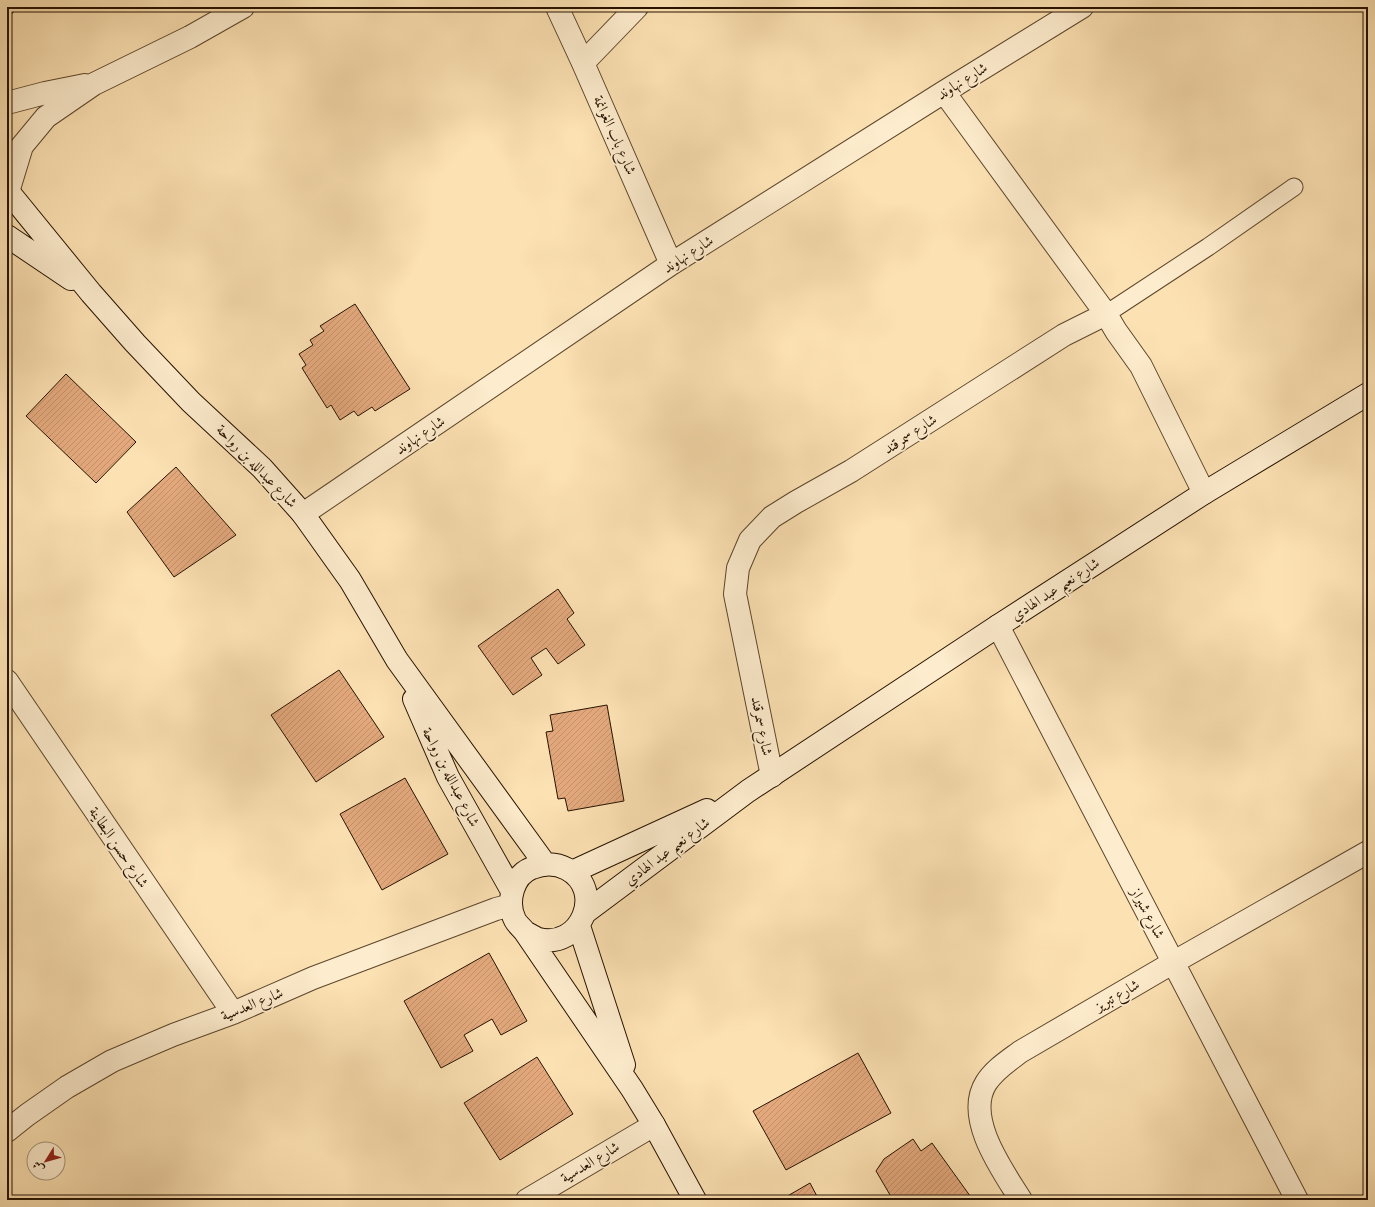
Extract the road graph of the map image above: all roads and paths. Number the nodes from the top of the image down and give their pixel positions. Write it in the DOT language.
graph roads {
  1 [pos="242,7"];
  2 [pos="557,7"];
  3 [pos="637,7"];
  4 [pos="1082,7"];
  5 [pos="583,63"];
  6 [pos="94,84"];
  7 [pos="944,92"];
  8 [pos="7,103"];
  9 [pos="1294,187"];
  10 [pos="8,191"];
  11 [pos="7,236"];
  12 [pos="671,264"];
  13 [pos="91,293"];
  14 [pos="1106,314"];
  15 [pos="1368,394"];
  16 [pos="1204,493"];
  17 [pos="303,514"];
  18 [pos="998,626"];
  19 [pos="397,660"];
  20 [pos="7,681"];
  21 [pos="772,776"];
  22 [pos="748,791"];
  23 [pos="1368,852"];
  24 [pos="545,864"];
  25 [pos="572,872"];
  26 [pos="511,898"];
  27 [pos="582,919"];
  28 [pos="525,932"];
  29 [pos="1174,962"];
  30 [pos="233,1013"];
  31 [pos="632,1089"];
  32 [pos="654,1125"];
  33 [pos="7,1131"];
  34 [pos="527,1200"];
  35 [pos="695,1200"];
  36 [pos="1021,1200"];
  37 [pos="1297,1200"];
  1 -- 6 [label="street"];
  2 -- 5 [label="street, شارع باب الغوانمة"];
  3 -- 5 [label="street"];
  4 -- 7 [label="street, شارع نهاوند"];
  5 -- 12 [label="street, شارع باب الغوانمة"];
  6 -- 8 [label="street"];
  6 -- 10 [label="street"];
  7 -- 12 [label="street, شارع نهاوند"];
  7 -- 14 [label="street"];
  9 -- 14 [label="lane"];
  10 -- 13 [label="street, شارع عبدالله بن رواحة"];
  11 -- 13 [label="street, شارع عبدالله بن رواحة"];
  12 -- 17 [label="street, شارع نهاوند"];
  13 -- 17 [label="street, شارع عبدالله بن رواحة"];
  14 -- 16 [label="street"];
  14 -- 21 [label="street, شارع سمرقند"];
  15 -- 16 [label="street, شارع نعيم عبد الهادي"];
  16 -- 18 [label="street, شارع نعيم عبد الهادي"];
  17 -- 19 [label="street, شارع عبدالله بن رواحة"];
  18 -- 21 [label="street, شارع نعيم عبد الهادي"];
  18 -- 29 [label="street, شارع شيراز"];
  19 -- 24 [label="street, شارع عبدالله بن رواحة"];
  19 -- 26 [label="street, شارع عبدالله بن رواحة"];
  20 -- 30 [label="street, شارع حسن البطاينة"];
  21 -- 22 [label="street, شارع نعيم عبد الهادي"];
  22 -- 25 [label="street, شارع نعيم عبد الهادي"];
  22 -- 27 [label="street, شارع نعيم عبد الهادي"];
  23 -- 29 [label="street, شارع تبريز"];
  24 -- 25 [label="street"];
  24 -- 26 [label="street"];
  25 -- 27 [label="street"];
  26 -- 28 [label="street"];
  26 -- 30 [label="street, شارع العدسية"];
  27 -- 28 [label="street"];
  27 -- 31 [label="street"];
  28 -- 31 [label="street"];
  29 -- 36 [label="street, شارع تبريز"];
  29 -- 37 [label="street, شارع شيراز"];
  30 -- 33 [label="street, شارع العدسية"];
  31 -- 32 [label="street"];
  32 -- 34 [label="street, شارع العدسية"];
  32 -- 35 [label="street"];
}
